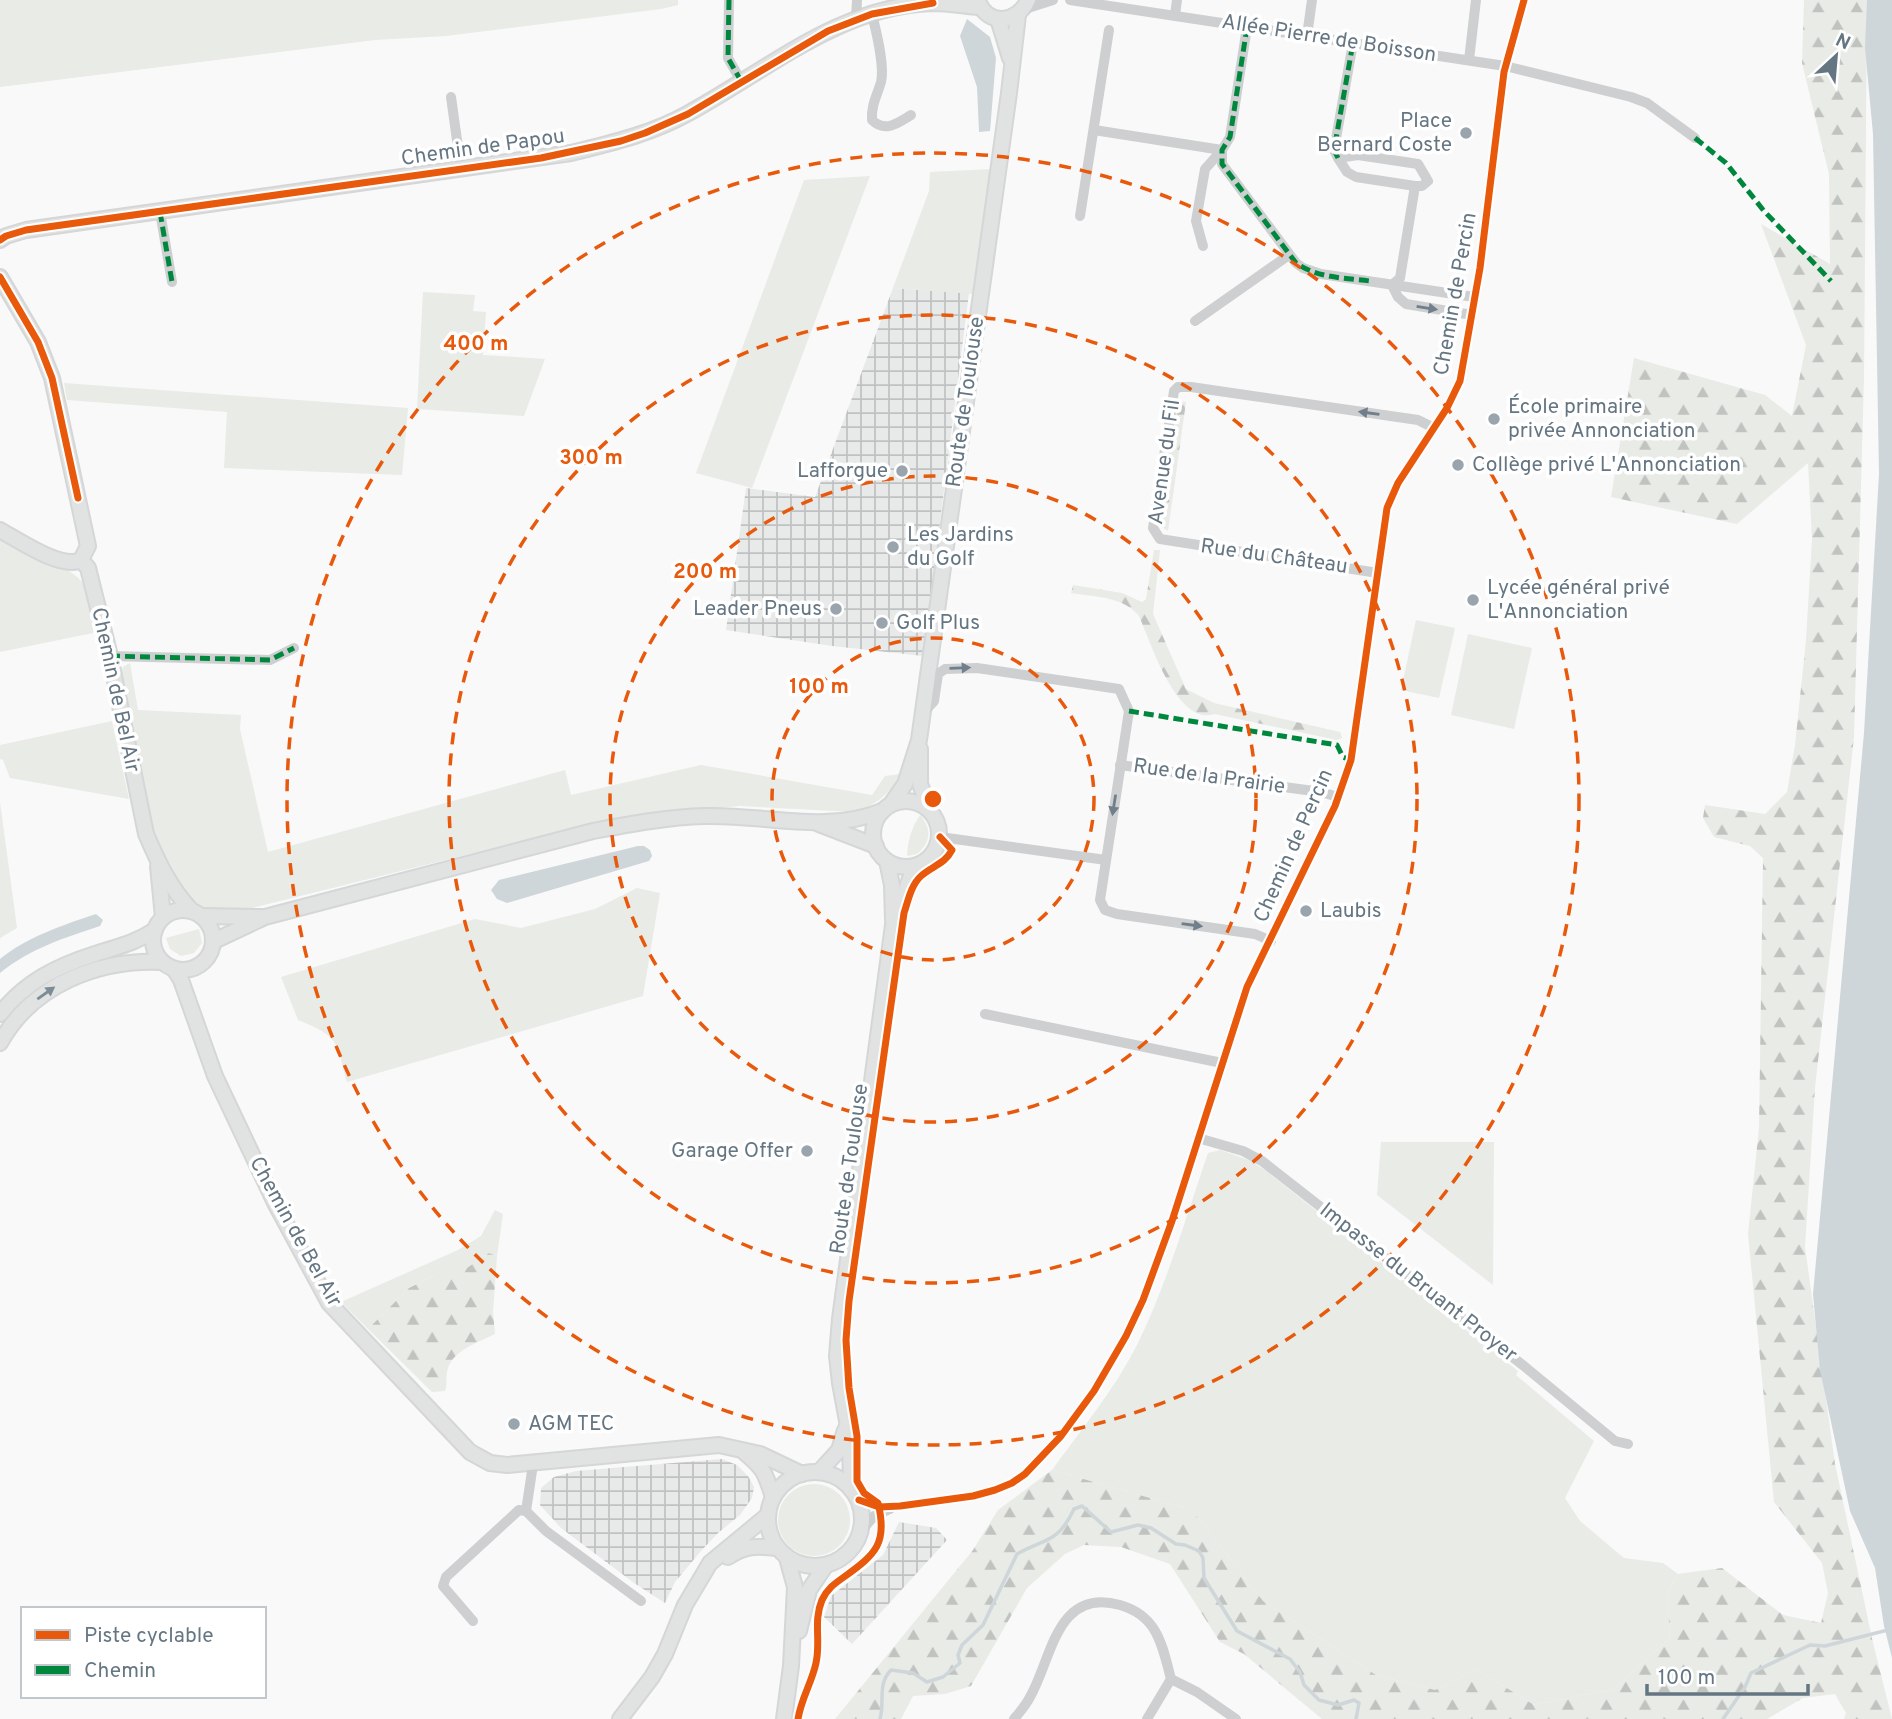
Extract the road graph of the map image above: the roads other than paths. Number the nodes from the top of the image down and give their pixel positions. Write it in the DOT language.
graph roads {
  1 [pos="730,0"];
  2 [pos="857,0"];
  3 [pos="1053,0"];
  4 [pos="1070,0"];
  5 [pos="1177,0"];
  6 [pos="1312,0"];
  7 [pos="1476,0"];
  8 [pos="1524,0"];
  9 [pos="938,2"];
  10 [pos="979,4"];
  11 [pos="1024,8"];
  12 [pos="872,14"];
  13 [pos="1175,15"];
  14 [pos="856,19"];
  15 [pos="998,19"];
  16 [pos="1247,26"];
  17 [pos="1109,30"];
  18 [pos="1307,36"];
  19 [pos="1353,43"];
  20 [pos="1469,60"];
  21 [pos="1011,63"];
  22 [pos="1505,66"];
  23 [pos="741,80"];
  24 [pos="451,97"];
  25 [pos="911,115"];
  26 [pos="1094,130"];
  27 [pos="1695,138"];
  28 [pos="1222,150"];
  29 [pos="1338,158"];
  30 [pos="461,169"];
  31 [pos="1415,186"];
  32 [pos="160,212"];
  33 [pos="1080,216"];
  34 [pos="0,240"];
  35 [pos="1203,246"];
  36 [pos="1289,255"];
  37 [pos="0,277"];
  38 [pos="172,282"];
  39 [pos="1392,285"];
  40 [pos="1474,297"];
  41 [pos="1472,315"];
  42 [pos="1195,321"];
  43 [pos="1434,428"];
  44 [pos="0,530"];
  45 [pos="1170,542"];
  46 [pos="81,560"];
  47 [pos="1378,573"];
  48 [pos="294,648"];
  49 [pos="110,656"];
  50 [pos="923,714"];
  51 [pos="919,740"];
  52 [pos="1120,765"];
  53 [pos="1338,797"];
  54 [pos="887,808"];
  55 [pos="931,812"];
  56 [pos="811,821"];
  57 [pos="940,837"];
  58 [pos="876,846"];
  59 [pos="1106,860"];
  60 [pos="157,861"];
  61 [pos="887,861"];
  62 [pos="919,865"];
  63 [pos="197,913"];
  64 [pos="265,917"];
  65 [pos="159,923"];
  66 [pos="893,925"];
  67 [pos="214,941"];
  68 [pos="1271,941"];
  69 [pos="168,966"];
  70 [pos="194,968"];
  71 [pos="186,993"];
  72 [pos="0,1014"];
  73 [pos="985,1014"];
  74 [pos="0,1043"];
  75 [pos="1222,1063"];
  76 [pos="1198,1138"];
  77 [pos="846,1422"];
  78 [pos="1628,1444"];
  79 [pos="743,1451"];
  80 [pos="531,1463"];
  81 [pos="819,1472"];
  82 [pos="802,1474"];
  83 [pos="855,1495"];
  84 [pos="773,1497"];
  85 [pos="900,1506"];
  86 [pos="526,1511"];
  87 [pos="768,1515"];
  88 [pos="862,1530"];
  89 [pos="782,1553"];
  90 [pos="826,1566"];
  91 [pos="698,1583"];
  92 [pos="641,1601"];
  93 [pos="473,1621"];
  94 [pos="791,1667"];
  95 [pos="1171,1679"];
  96 [pos="620,1719"];
  97 [pos="784,1719"];
  98 [pos="1014,1719"];
  99 [pos="1147,1719"];
  100 [pos="1236,1719"];
  1 -- 23 [label="street"];
  2 -- 14 [label="street"];
  3 -- 11 [label="street"];
  4 -- 13 [label="street, Allée Pierre de Boisson"];
  5 -- 13 [label="street"];
  6 -- 18 [label="street"];
  7 -- 20 [label="street"];
  8 -- 22 [label="street, Chemin de Percin"];
  9 -- 10 [label="main road, Chemin de Papou"];
  9 -- 12 [label="main road, Chemin de Papou"];
  10 -- 15 [label="main road"];
  11 -- 15 [label="main road"];
  11 -- 21 [label="main road, Route de Toulouse"];
  12 -- 14 [label="main road, Chemin de Papou"];
  12 -- 25 [label="street"];
  13 -- 16 [label="street, Allée Pierre de Boisson"];
  14 -- 23 [label="main road, Chemin de Papou"];
  15 -- 21 [label="main road, Route de Toulouse"];
  16 -- 18 [label="street, Allée Pierre de Boisson"];
  16 -- 28 [label="street"];
  17 -- 26 [label="street"];
  18 -- 19 [label="street, Allée Pierre de Boisson"];
  19 -- 20 [label="street, Allée Pierre de Boisson"];
  19 -- 29 [label="street"];
  20 -- 22 [label="street, Allée Pierre de Boisson"];
  21 -- 50 [label="main road, Route de Toulouse"];
  22 -- 27 [label="street, Allée Pierre de Boisson"];
  22 -- 40 [label="street, Chemin de Percin"];
  23 -- 30 [label="main road, Chemin de Papou"];
  24 -- 30 [label="street"];
  26 -- 28 [label="street"];
  26 -- 33 [label="street"];
  28 -- 35 [label="street"];
  28 -- 36 [label="street"];
  29 -- 31 [label="street"];
  29 -- 31 [label="street"];
  30 -- 32 [label="main road, Chemin de Papou"];
  31 -- 39 [label="street"];
  32 -- 34 [label="main road, Chemin de Papou"];
  32 -- 38 [label="street"];
  36 -- 39 [label="street"];
  36 -- 42 [label="street"];
  37 -- 46 [label="main road"];
  39 -- 40 [label="street"];
  39 -- 41 [label="street, one-way"];
  40 -- 41 [label="street, Chemin de Percin"];
  41 -- 43 [label="street, Chemin de Percin"];
  43 -- 45 [label="street, Avenue du Fil, one-way"];
  43 -- 47 [label="street, Chemin de Percin"];
  44 -- 46 [label="main road"];
  45 -- 47 [label="street, Rue du Château"];
  46 -- 49 [label="main road, Chemin de Bel Air"];
  47 -- 53 [label="street, Chemin de Percin"];
  48 -- 49 [label="street"];
  49 -- 60 [label="main road, Chemin de Bel Air"];
  50 -- 51 [label="main road, Route de Toulouse"];
  50 -- 52 [label="street, one-way"];
  51 -- 54 [label="main road, Route de Toulouse"];
  51 -- 55 [label="main road, Route de Toulouse"];
  52 -- 53 [label="street, Rue de la Prairie"];
  52 -- 59 [label="street, one-way"];
  53 -- 68 [label="street, Chemin de Percin"];
  54 -- 55 [label="main road"];
  54 -- 56 [label="main road"];
  54 -- 58 [label="main road"];
  55 -- 57 [label="main road"];
  56 -- 58 [label="main road"];
  56 -- 64 [label="main road"];
  57 -- 59 [label="street"];
  57 -- 62 [label="main road"];
  58 -- 61 [label="main road"];
  59 -- 68 [label="street, one-way"];
  60 -- 63 [label="main road, Chemin de Bel Air"];
  60 -- 65 [label="main road, Chemin de Bel Air"];
  61 -- 62 [label="main road"];
  61 -- 66 [label="main road, Route de Toulouse"];
  62 -- 66 [label="main road, Route de Toulouse"];
  63 -- 64 [label="main road"];
  63 -- 65 [label="main road"];
  63 -- 67 [label="main road"];
  64 -- 67 [label="main road"];
  65 -- 69 [label="main road"];
  65 -- 72 [label="main road"];
  66 -- 77 [label="main road, Route de Toulouse"];
  67 -- 70 [label="main road"];
  68 -- 75 [label="street, Chemin de Percin"];
  69 -- 70 [label="main road"];
  69 -- 71 [label="main road, Chemin de Bel Air"];
  74 -- 69 [label="main road, one-way"];
  70 -- 71 [label="main road"];
  71 -- 80 [label="main road, Chemin de Bel Air"];
  73 -- 75 [label="street"];
  75 -- 76 [label="street, Chemin de Percin"];
  76 -- 78 [label="street, Impasse du Bruant Proyer"];
  76 -- 85 [label="street, Chemin de Percin"];
  77 -- 81 [label="main road, Route de Toulouse"];
  77 -- 83 [label="main road, Route de Toulouse"];
  79 -- 80 [label="main road, Chemin de Bel Air"];
  79 -- 82 [label="main road, Chemin de Bel Air"];
  79 -- 84 [label="main road"];
  80 -- 86 [label="street"];
  81 -- 82 [label="main road"];
  81 -- 83 [label="main road"];
  82 -- 84 [label="main road"];
  83 -- 85 [label="street, Chemin de Percin"];
  83 -- 88 [label="main road"];
  84 -- 87 [label="main road"];
  85 -- 88 [label="street, Chemin de Percin"];
  86 -- 92 [label="street"];
  86 -- 93 [label="street"];
  87 -- 89 [label="main road"];
  87 -- 91 [label="main road"];
  88 -- 90 [label="main road"];
  89 -- 90 [label="main road"];
  89 -- 91 [label="main road"];
  89 -- 94 [label="main road"];
  90 -- 94 [label="main road"];
  91 -- 96 [label="main road"];
  94 -- 97 [label="main road"];
  95 -- 98 [label="street"];
  95 -- 99 [label="street"];
  95 -- 100 [label="street"];
}
